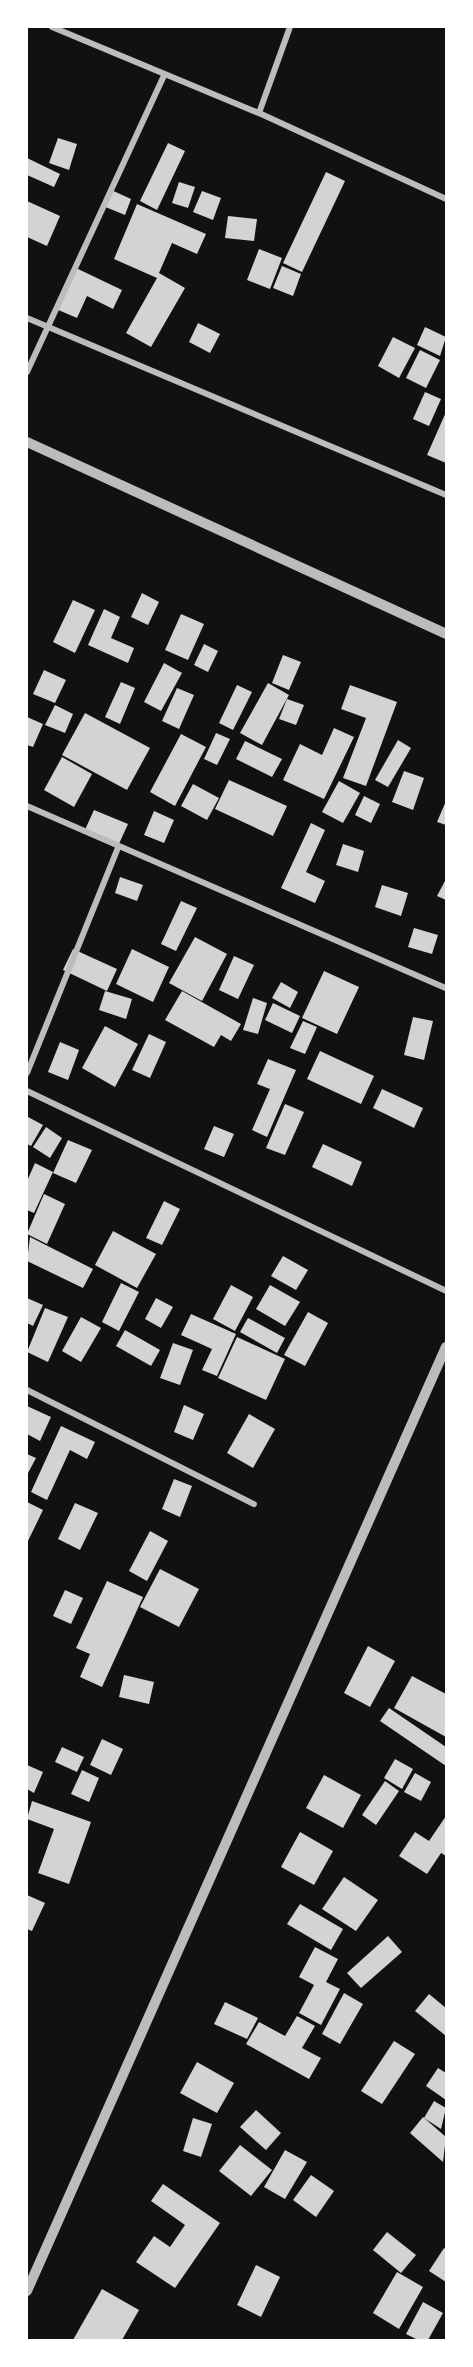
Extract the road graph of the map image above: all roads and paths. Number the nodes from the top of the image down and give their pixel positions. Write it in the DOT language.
graph roads {
  1 [pos="53,27"];
  2 [pos="290,27"];
  3 [pos="165,74"];
  4 [pos="259,112"];
  5 [pos="446,199"];
  6 [pos="27,318"];
  7 [pos="49,327"];
  8 [pos="27,372"];
  9 [pos="27,441"];
  10 [pos="446,495"];
  11 [pos="446,634"];
  12 [pos="27,806"];
  13 [pos="118,848"];
  14 [pos="446,988"];
  15 [pos="27,1073"];
  16 [pos="27,1091"];
  17 [pos="446,1291"];
  18 [pos="446,1347"];
  19 [pos="27,1390"];
  20 [pos="254,1504"];
  21 [pos="27,2291"];
  1 -- 3 [label="street"];
  2 -- 4 [label="street"];
  3 -- 4 [label="street"];
  3 -- 7 [label="street"];
  4 -- 5 [label="street"];
  6 -- 7 [label="street"];
  7 -- 8 [label="street"];
  7 -- 10 [label="street"];
  9 -- 11 [label="street"];
  12 -- 13 [label="street"];
  13 -- 14 [label="street"];
  13 -- 15 [label="street"];
  16 -- 17 [label="street"];
  18 -- 21 [label="street"];
  19 -- 20 [label="street"];
}
